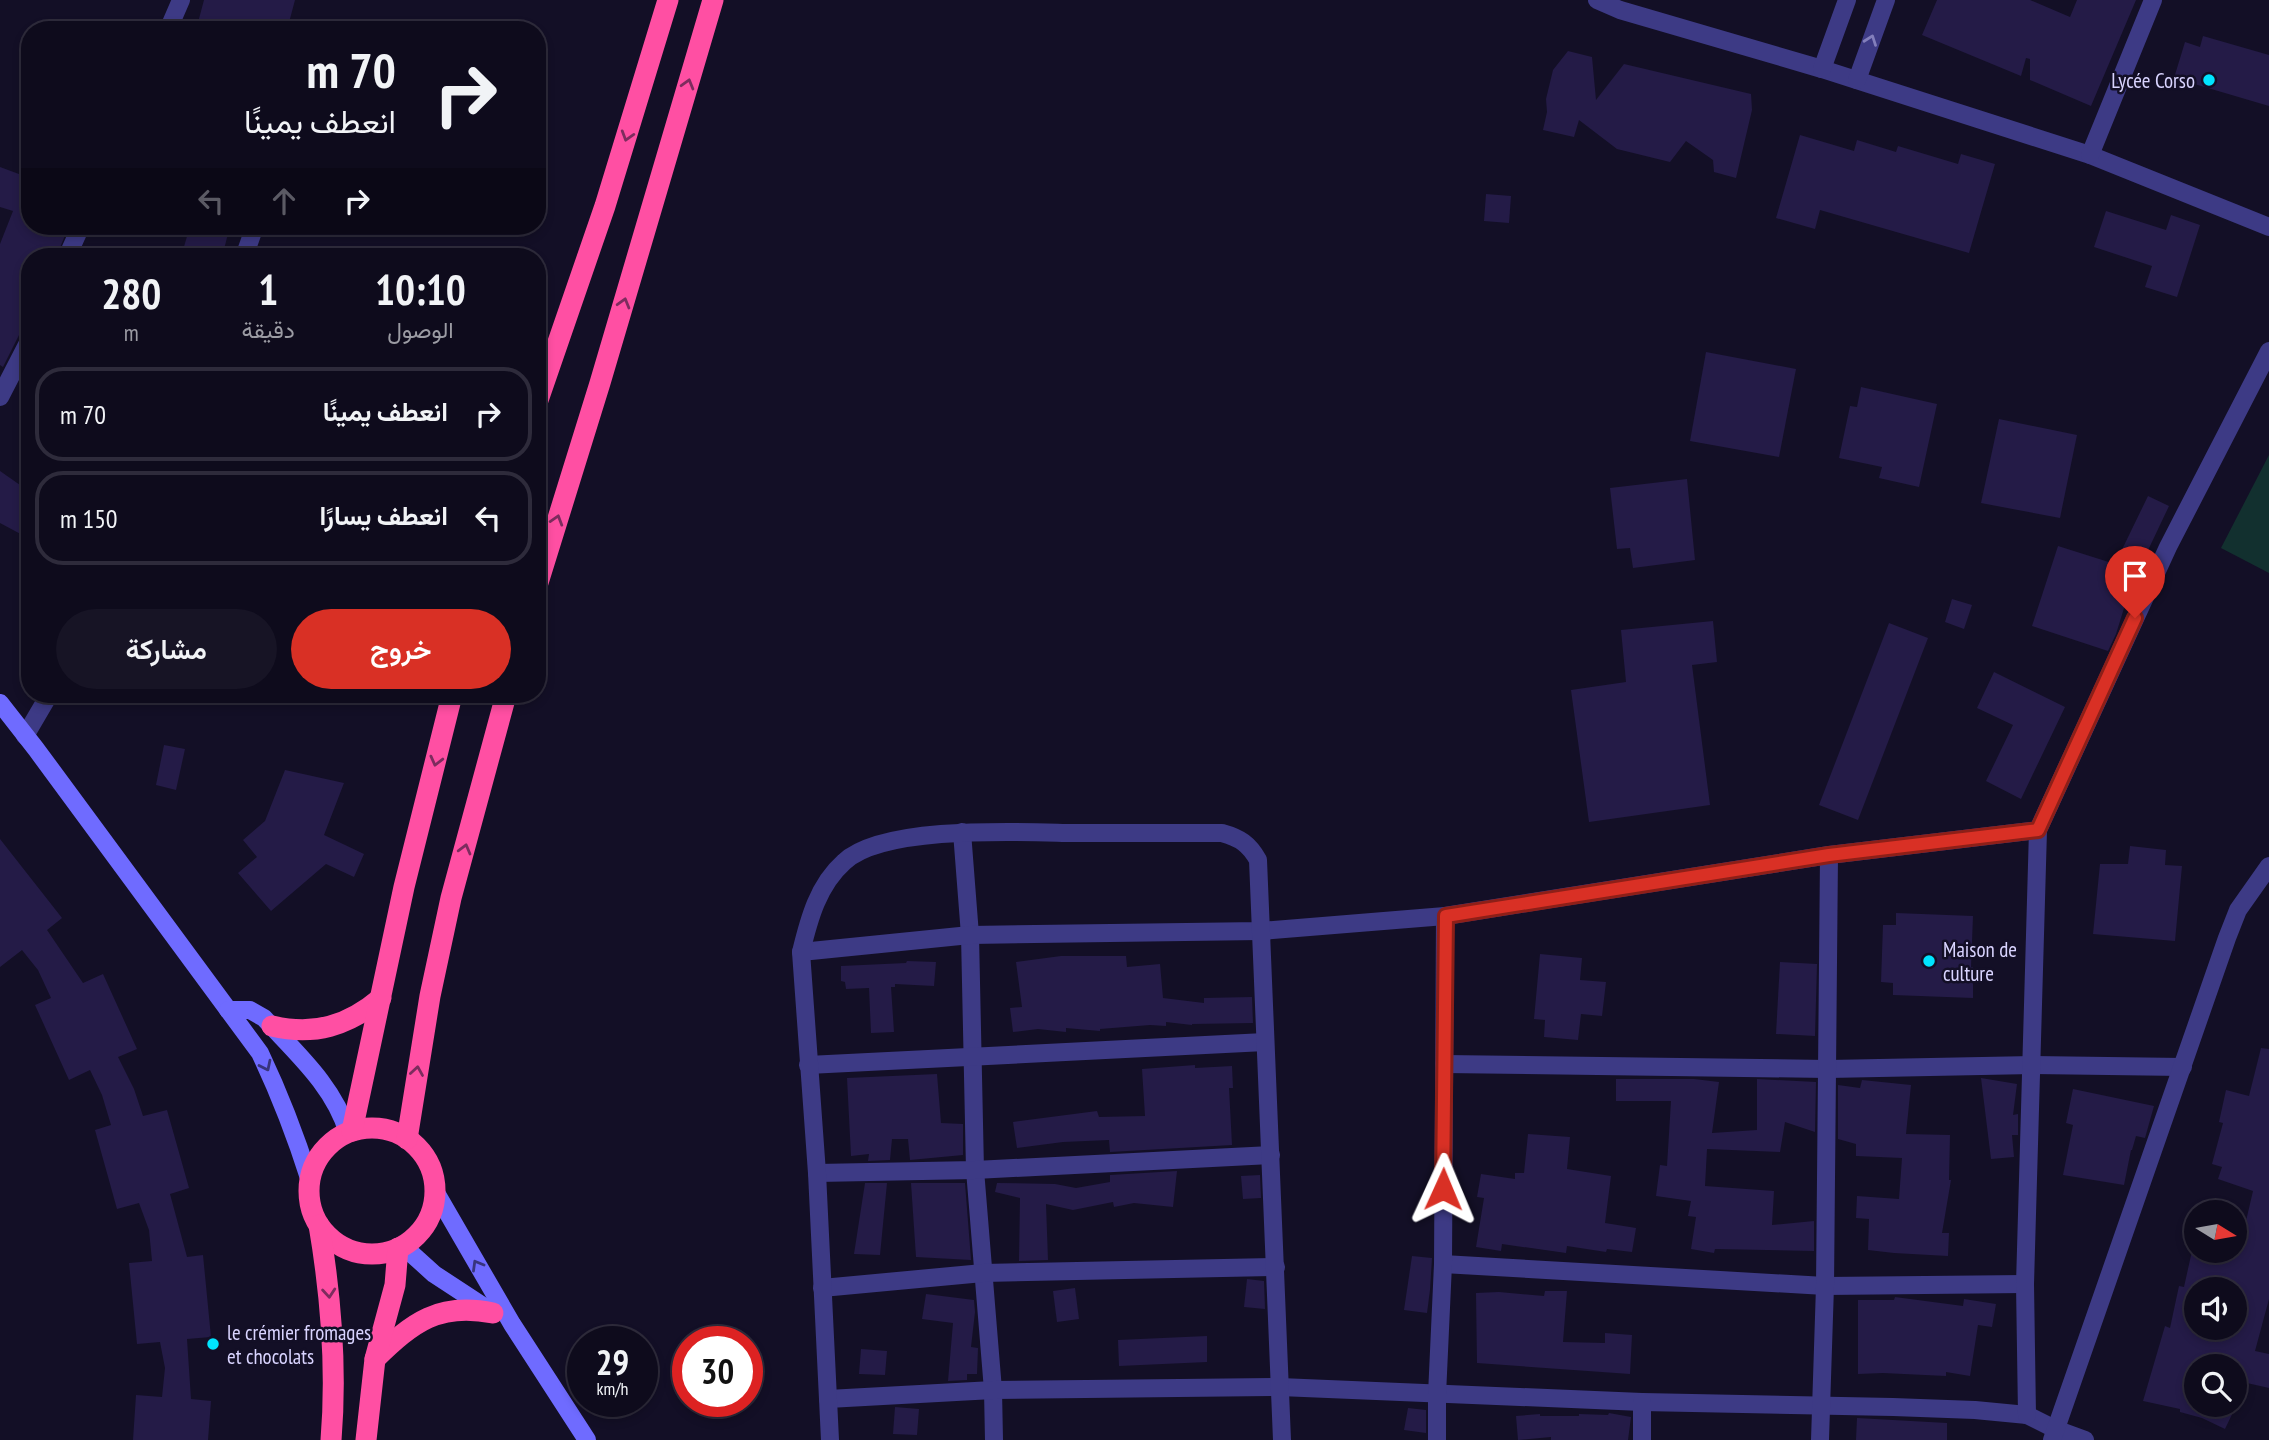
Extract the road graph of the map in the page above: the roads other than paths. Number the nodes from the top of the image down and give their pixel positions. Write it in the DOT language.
graph roads {
  1 [pos="181,0"];
  2 [pos="668,0"];
  3 [pos="712,0"];
  4 [pos="1597,0"];
  5 [pos="1847,0"];
  6 [pos="1886,0"];
  7 [pos="2152,0"];
  8 [pos="172,21"];
  9 [pos="1822,69"];
  10 [pos="1857,80"];
  11 [pos="2090,155"];
  12 [pos="2269,227"];
  13 [pos="2269,351"];
  14 [pos="21,356"];
  15 [pos="546,377"];
  16 [pos="0,397"];
  17 [pos="546,557"];
  18 [pos="0,703"];
  19 [pos="44,703"];
  20 [pos="450,703"];
  21 [pos="504,703"];
  22 [pos="25,736"];
  23 [pos="2038,830"];
  24 [pos="962,832"];
  25 [pos="1829,855"];
  26 [pos="2269,866"];
  27 [pos="1446,916"];
  28 [pos="1261,931"];
  29 [pos="970,936"];
  30 [pos="801,952"];
  31 [pos="381,998"];
  32 [pos="228,1010"];
  33 [pos="272,1027"];
  34 [pos="1265,1042"];
  35 [pos="973,1057"];
  36 [pos="1444,1064"];
  37 [pos="808,1065"];
  38 [pos="2033,1065"];
  39 [pos="2183,1067"];
  40 [pos="1828,1069"];
  41 [pos="350,1132"];
  42 [pos="407,1139"];
  43 [pos="1271,1155"];
  44 [pos="975,1170"];
  45 [pos="817,1173"];
  46 [pos="310,1181"];
  47 [pos="435,1191"];
  48 [pos="319,1225"];
  49 [pos="400,1247"];
  50 [pos="1443,1264"];
  51 [pos="1276,1267"];
  52 [pos="984,1273"];
  53 [pos="2025,1284"];
  54 [pos="1825,1286"];
  55 [pos="822,1288"];
  56 [pos="503,1318"];
  57 [pos="375,1359"];
  58 [pos="1280,1387"];
  59 [pos="993,1390"];
  60 [pos="1437,1395"];
  61 [pos="828,1399"];
  62 [pos="1642,1402"];
  63 [pos="1820,1406"];
  64 [pos="2027,1415"];
  65 [pos="2053,1435"];
  66 [pos="331,1440"];
  67 [pos="366,1440"];
  68 [pos="587,1440"];
  69 [pos="830,1440"];
  70 [pos="994,1440"];
  71 [pos="1282,1440"];
  72 [pos="1437,1440"];
  73 [pos="1642,1440"];
  74 [pos="1819,1440"];
  75 [pos="2085,1440"];
  1 -- 8 [label="street"];
  2 -- 15 [label="highway, one-way"];
  17 -- 3 [label="highway, one-way"];
  4 -- 9 [label="street"];
  5 -- 9 [label="street"];
  10 -- 6 [label="street, one-way"];
  7 -- 11 [label="street"];
  9 -- 10 [label="street"];
  10 -- 11 [label="street"];
  11 -- 12 [label="street"];
  13 -- 23 [label="street"];
  14 -- 16 [label="street"];
  18 -- 22 [label="main road"];
  19 -- 22 [label="street"];
  20 -- 31 [label="highway, one-way"];
  42 -- 21 [label="highway, one-way"];
  22 -- 32 [label="main road"];
  23 -- 25 [label="street"];
  23 -- 38 [label="street"];
  24 -- 28 [label="street"];
  24 -- 29 [label="street"];
  24 -- 30 [label="street"];
  25 -- 27 [label="street"];
  25 -- 40 [label="street"];
  26 -- 39 [label="street"];
  27 -- 28 [label="street"];
  27 -- 36 [label="street"];
  28 -- 29 [label="street"];
  28 -- 34 [label="street"];
  29 -- 30 [label="street"];
  29 -- 35 [label="street"];
  30 -- 37 [label="street"];
  31 -- 33 [label="highway"];
  31 -- 41 [label="highway"];
  32 -- 33 [label="main road"];
  32 -- 46 [label="main road, one-way"];
  33 -- 41 [label="main road"];
  34 -- 35 [label="street"];
  34 -- 43 [label="street"];
  35 -- 37 [label="street"];
  35 -- 44 [label="street"];
  36 -- 40 [label="street"];
  36 -- 50 [label="street"];
  37 -- 45 [label="street"];
  38 -- 39 [label="street"];
  38 -- 40 [label="street"];
  38 -- 53 [label="street"];
  39 -- 65 [label="street"];
  40 -- 54 [label="street"];
  41 -- 42 [label="highway"];
  41 -- 46 [label="highway"];
  42 -- 47 [label="highway"];
  43 -- 44 [label="street"];
  43 -- 51 [label="street"];
  44 -- 45 [label="street"];
  44 -- 52 [label="street"];
  45 -- 55 [label="street"];
  46 -- 48 [label="highway"];
  47 -- 49 [label="highway"];
  56 -- 47 [label="main road, one-way"];
  48 -- 49 [label="highway"];
  48 -- 66 [label="highway, one-way"];
  49 -- 56 [label="main road"];
  49 -- 57 [label="highway"];
  50 -- 54 [label="street"];
  50 -- 60 [label="street"];
  51 -- 52 [label="street"];
  51 -- 58 [label="street"];
  52 -- 55 [label="street"];
  52 -- 59 [label="street"];
  53 -- 54 [label="street"];
  53 -- 64 [label="street"];
  54 -- 63 [label="street"];
  55 -- 61 [label="street"];
  56 -- 57 [label="highway"];
  56 -- 68 [label="main road"];
  57 -- 67 [label="highway"];
  58 -- 59 [label="street"];
  58 -- 60 [label="street"];
  58 -- 71 [label="street"];
  59 -- 61 [label="street"];
  59 -- 70 [label="street"];
  60 -- 62 [label="street"];
  60 -- 72 [label="street"];
  61 -- 69 [label="street"];
  62 -- 63 [label="street"];
  62 -- 73 [label="street"];
  63 -- 64 [label="street"];
  63 -- 74 [label="street"];
  64 -- 65 [label="street"];
  65 -- 75 [label="street"];
}
